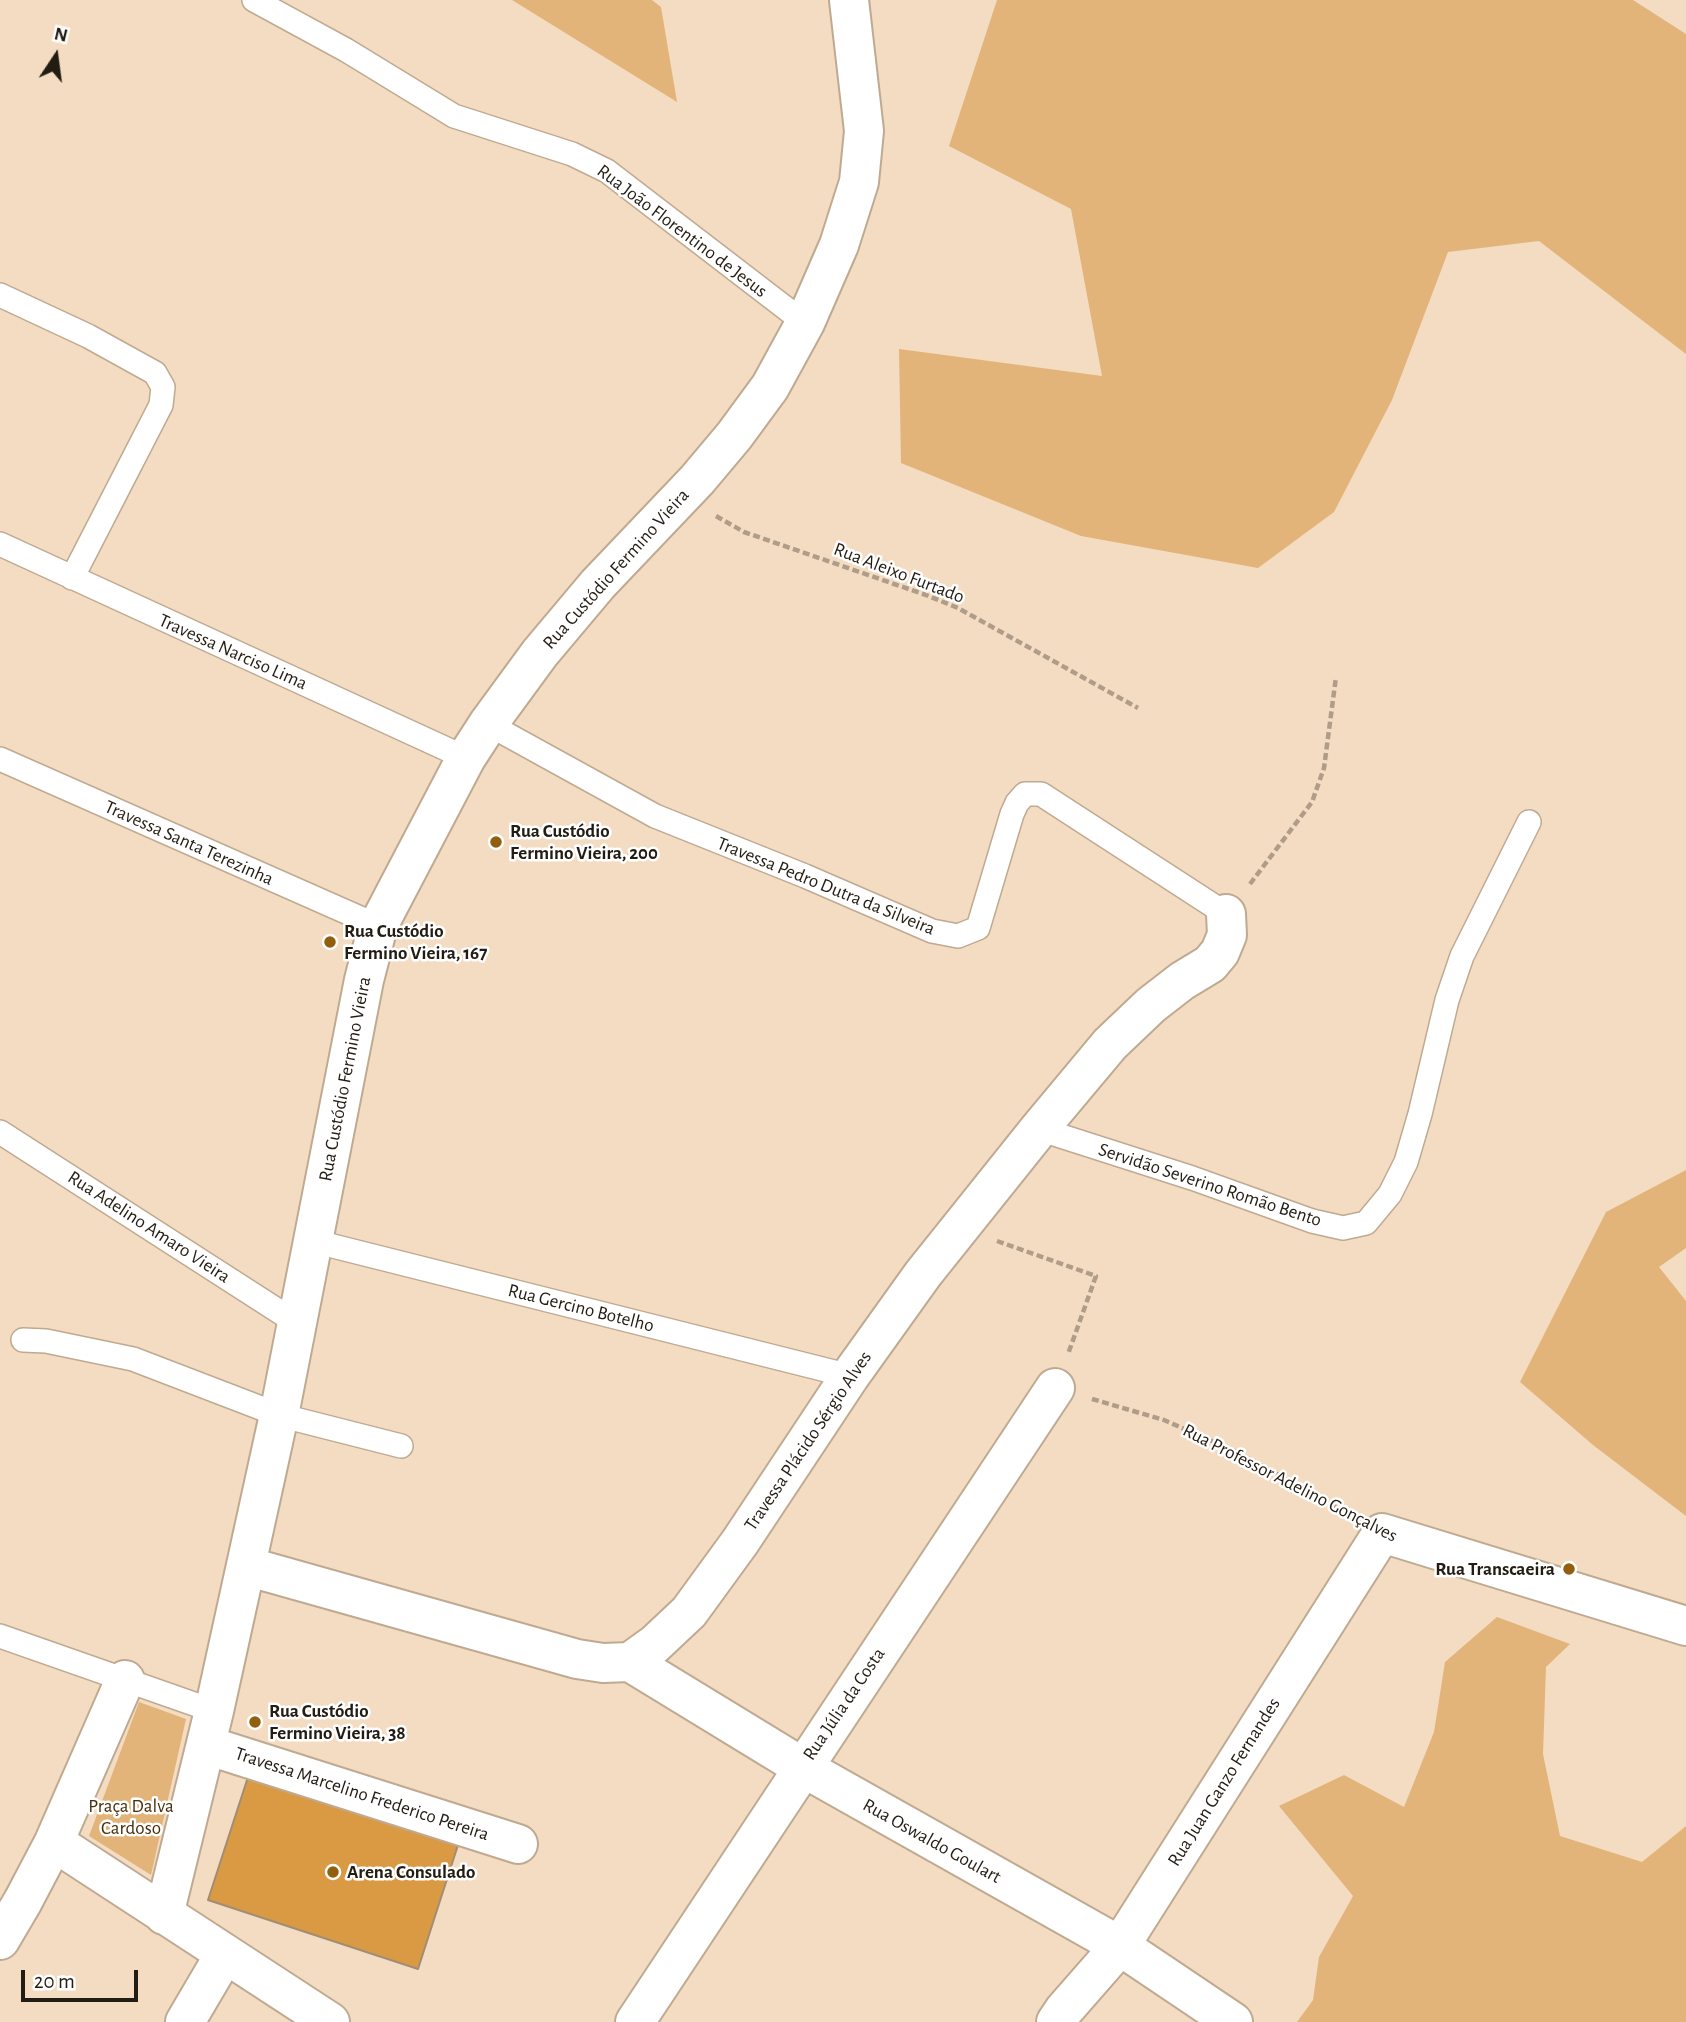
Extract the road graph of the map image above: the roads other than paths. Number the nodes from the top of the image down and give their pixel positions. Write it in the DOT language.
graph roads {
  1 [pos="254,0"];
  2 [pos="849,0"];
  3 [pos="0,295"];
  4 [pos="805,323"];
  5 [pos="0,544"];
  6 [pos="72,578"];
  7 [pos="488,724"];
  8 [pos="467,758"];
  9 [pos="0,759"];
  10 [pos="1529,822"];
  11 [pos="1226,915"];
  12 [pos="378,926"];
  13 [pos="1039,1129"];
  14 [pos="0,1132"];
  15 [pos="313,1241"];
  16 [pos="297,1323"];
  17 [pos="23,1340"];
  18 [pos="849,1376"];
  19 [pos="1055,1388"];
  20 [pos="279,1415"];
  21 [pos="401,1446"];
  22 [pos="1382,1533"];
  23 [pos="246,1566"];
  24 [pos="1686,1626"];
  25 [pos="0,1636"];
  26 [pos="630,1662"];
  27 [pos="125,1680"];
  28 [pos="210,1728"];
  29 [pos="802,1768"];
  30 [pos="54,1842"];
  31 [pos="518,1844"];
  32 [pos="164,1915"];
  33 [pos="0,1940"];
  34 [pos="1120,1946"];
  35 [pos="225,1954"];
  36 [pos="186,2022"];
  37 [pos="330,2022"];
  38 [pos="635,2022"];
  39 [pos="1056,2022"];
  40 [pos="1233,2022"];
  1 -- 4 [label="lane, Rua João Florentino de Jesus"];
  2 -- 4 [label="street, Rua Custódio Fermino Vieira"];
  3 -- 6 [label="lane"];
  4 -- 7 [label="street, Rua Custódio Fermino Vieira"];
  5 -- 6 [label="lane, Travessa Narciso Lima"];
  6 -- 8 [label="lane, Travessa Narciso Lima"];
  7 -- 8 [label="street, Rua Custódio Fermino Vieira"];
  7 -- 11 [label="lane, Travessa Pedro Dutra da Silveira"];
  8 -- 12 [label="street, Rua Custódio Fermino Vieira"];
  9 -- 12 [label="lane, Travessa Santa Terezinha"];
  10 -- 13 [label="lane, Servidão Severino Romão Bento"];
  11 -- 13 [label="street, Travessa Plácido Sérgio Alves"];
  12 -- 15 [label="street, Rua Custódio Fermino Vieira"];
  13 -- 18 [label="street, Travessa Plácido Sérgio Alves"];
  14 -- 16 [label="lane, Rua Adelino Amaro Vieira"];
  15 -- 16 [label="street, Rua Custódio Fermino Vieira"];
  15 -- 18 [label="lane, Rua Gercino Botelho"];
  16 -- 20 [label="street, Rua Custódio Fermino Vieira"];
  17 -- 20 [label="lane"];
  18 -- 26 [label="street, Travessa Plácido Sérgio Alves"];
  19 -- 29 [label="street, Rua Júlia da Costa"];
  20 -- 21 [label="lane"];
  20 -- 23 [label="street, Rua Custódio Fermino Vieira"];
  22 -- 24 [label="street, Rua Professor Adelino Gonçalves"];
  22 -- 34 [label="street, Rua Juan Ganzo Fernandes"];
  23 -- 26 [label="street"];
  23 -- 28 [label="street, Rua Custódio Fermino Vieira"];
  25 -- 27 [label="lane"];
  26 -- 29 [label="street, Rua Oswaldo Goulart"];
  27 -- 28 [label="lane"];
  27 -- 30 [label="street"];
  28 -- 31 [label="street, Travessa Marcelino Frederico Pereira"];
  28 -- 32 [label="street, Rua Custódio Fermino Vieira"];
  29 -- 34 [label="street, Rua Oswaldo Goulart"];
  29 -- 38 [label="street, Rua Júlia da Costa"];
  30 -- 32 [label="street"];
  30 -- 33 [label="street"];
  32 -- 35 [label="street"];
  34 -- 39 [label="street, Rua Juan Ganzo Fernandes"];
  34 -- 40 [label="street, Rua Oswaldo Goulart"];
  35 -- 36 [label="street"];
  35 -- 37 [label="street"];
}
